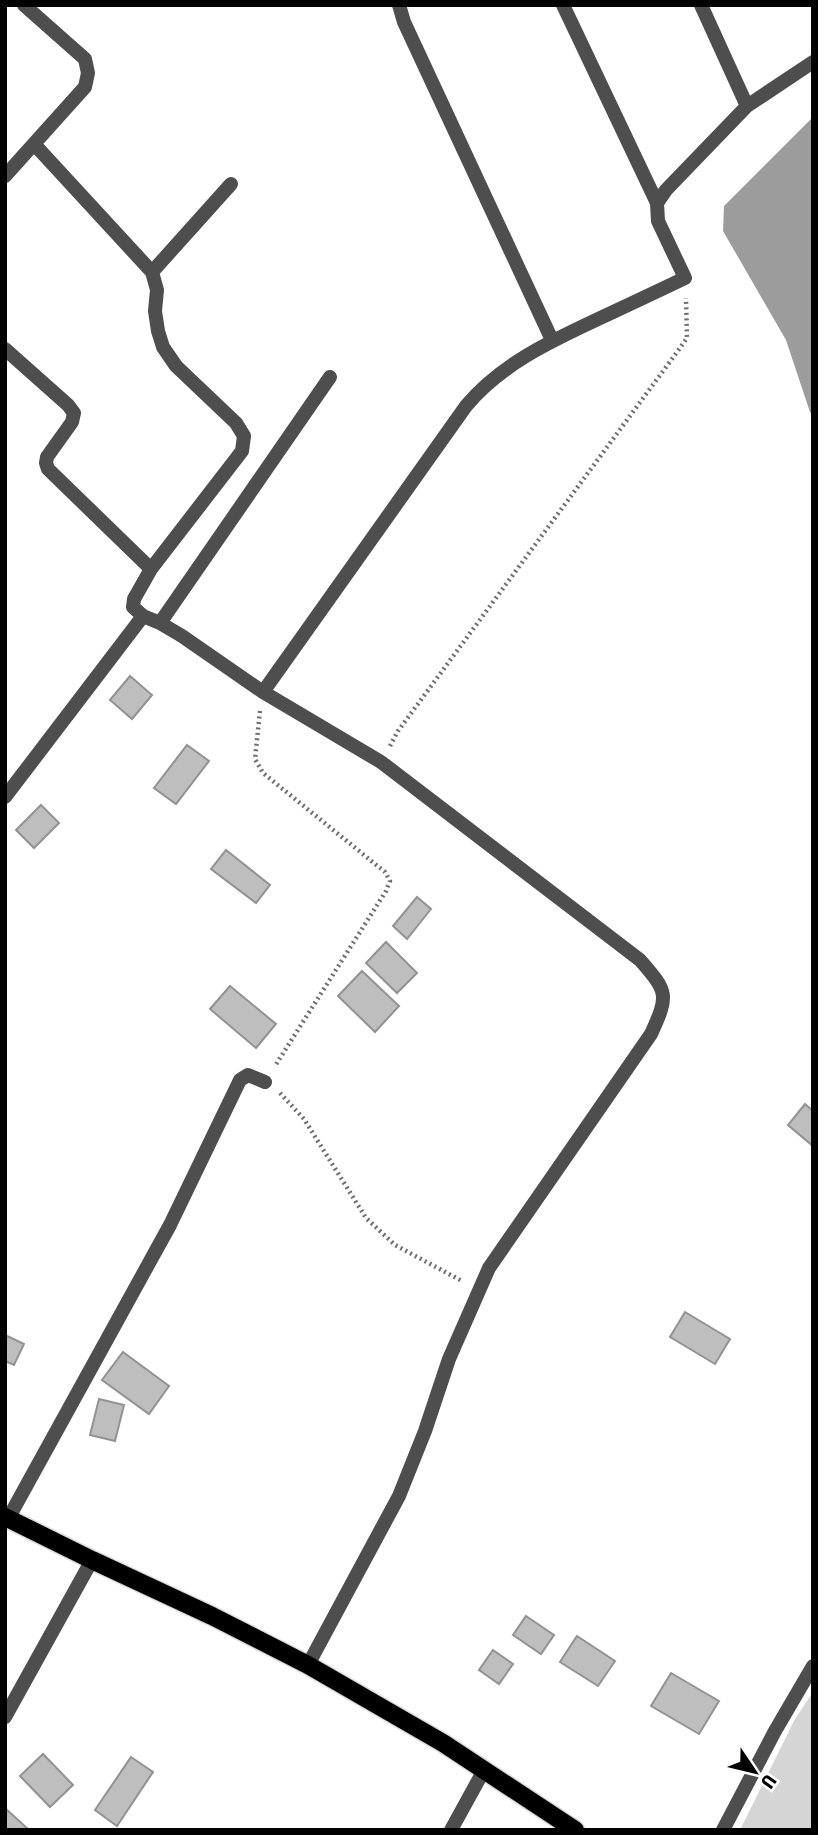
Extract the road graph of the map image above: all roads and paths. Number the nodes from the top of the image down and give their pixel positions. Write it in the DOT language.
graph roads {
  1 [pos="24,5"];
  2 [pos="399,5"];
  3 [pos="563,5"];
  4 [pos="701,5"];
  5 [pos="813,62"];
  6 [pos="747,106"];
  7 [pos="34,145"];
  8 [pos="5,176"];
  9 [pos="231,184"];
  10 [pos="657,203"];
  11 [pos="152,272"];
  12 [pos="685,278"];
  13 [pos="552,340"];
  14 [pos="5,349"];
  15 [pos="330,377"];
  16 [pos="151,569"];
  17 [pos="143,616"];
  18 [pos="160,623"];
  19 [pos="262,692"];
  20 [pos="381,762"];
  21 [pos="5,797"];
  22 [pos="265,1082"];
  23 [pos="478,1289"];
  24 [pos="7,1518"];
  25 [pos="92,1560"];
  26 [pos="308,1665"];
  27 [pos="813,1666"];
  28 [pos="5,1717"];
  29 [pos="484,1770"];
  30 [pos="451,1830"];
  31 [pos="575,1830"];
  32 [pos="723,1830"];
  1 -- 7 [label="street"];
  2 -- 13 [label="street"];
  3 -- 10 [label="street"];
  4 -- 6 [label="street"];
  5 -- 6 [label="street"];
  6 -- 10 [label="street"];
  7 -- 8 [label="street"];
  7 -- 11 [label="street"];
  9 -- 11 [label="street"];
  10 -- 12 [label="street"];
  11 -- 16 [label="street"];
  12 -- 13 [label="street"];
  12 -- 20 [label="path"];
  13 -- 19 [label="street"];
  14 -- 16 [label="street"];
  15 -- 18 [label="street"];
  16 -- 17 [label="street"];
  17 -- 18 [label="street"];
  17 -- 21 [label="street"];
  18 -- 19 [label="street"];
  19 -- 20 [label="street"];
  19 -- 22 [label="path"];
  20 -- 23 [label="street"];
  22 -- 23 [label="path"];
  22 -- 24 [label="street"];
  23 -- 26 [label="street"];
  24 -- 25 [label="main road"];
  25 -- 26 [label="main road"];
  25 -- 28 [label="street"];
  26 -- 29 [label="main road"];
  27 -- 32 [label="street"];
  29 -- 30 [label="street"];
  29 -- 31 [label="main road"];
}
